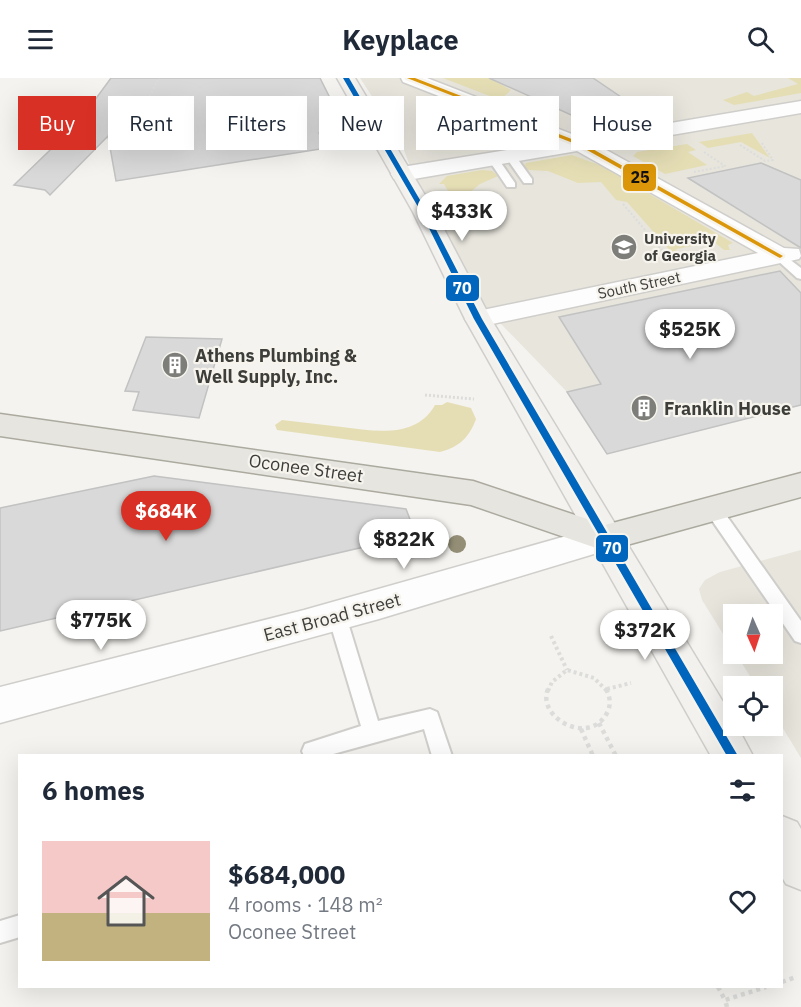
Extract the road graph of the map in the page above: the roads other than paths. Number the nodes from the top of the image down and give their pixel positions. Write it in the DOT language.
graph roads {
  1 [pos="346,78"];
  2 [pos="410,78"];
  3 [pos="801,107"];
  4 [pos="673,128"];
  5 [pos="571,141"];
  6 [pos="571,145"];
  7 [pos="592,150"];
  8 [pos="501,157"];
  9 [pos="402,174"];
  10 [pos="528,181"];
  11 [pos="511,185"];
  12 [pos="791,254"];
  13 [pos="801,275"];
  14 [pos="478,319"];
  15 [pos="0,425"];
  16 [pos="801,485"];
  17 [pos="713,509"];
  18 [pos="605,538"];
  19 [pos="337,616"];
  20 [pos="801,635"];
  21 [pos="0,705"];
  22 [pos="372,732"];
  23 [pos="313,754"];
  24 [pos="441,754"];
  25 [pos="732,754"];
  26 [pos="783,839"];
  27 [pos="801,869"];
  28 [pos="18,927"];
  29 [pos="0,932"];
  1 -- 9 [label="main road"];
  2 -- 5 [label="street"];
  3 -- 4 [label="street"];
  6 -- 8 [label="street"];
  7 -- 12 [label="street"];
  8 -- 9 [label="street"];
  8 -- 10 [label="lane"];
  8 -- 11 [label="lane"];
  9 -- 14 [label="main road"];
  12 -- 13 [label="lane"];
  12 -- 14 [label="street, South Street"];
  14 -- 18 [label="main road"];
  15 -- 18 [label="main road, Oconee Street"];
  16 -- 17 [label="main road, East Broad Street"];
  17 -- 18 [label="main road, East Broad Street"];
  17 -- 20 [label="lane"];
  18 -- 19 [label="street, East Broad Street"];
  18 -- 25 [label="main road"];
  19 -- 21 [label="street, East Broad Street"];
  19 -- 22 [label="lane"];
  22 -- 23 [label="lane"];
  22 -- 24 [label="lane"];
  26 -- 27 [label="main road"];
  28 -- 29 [label="lane"];
}
